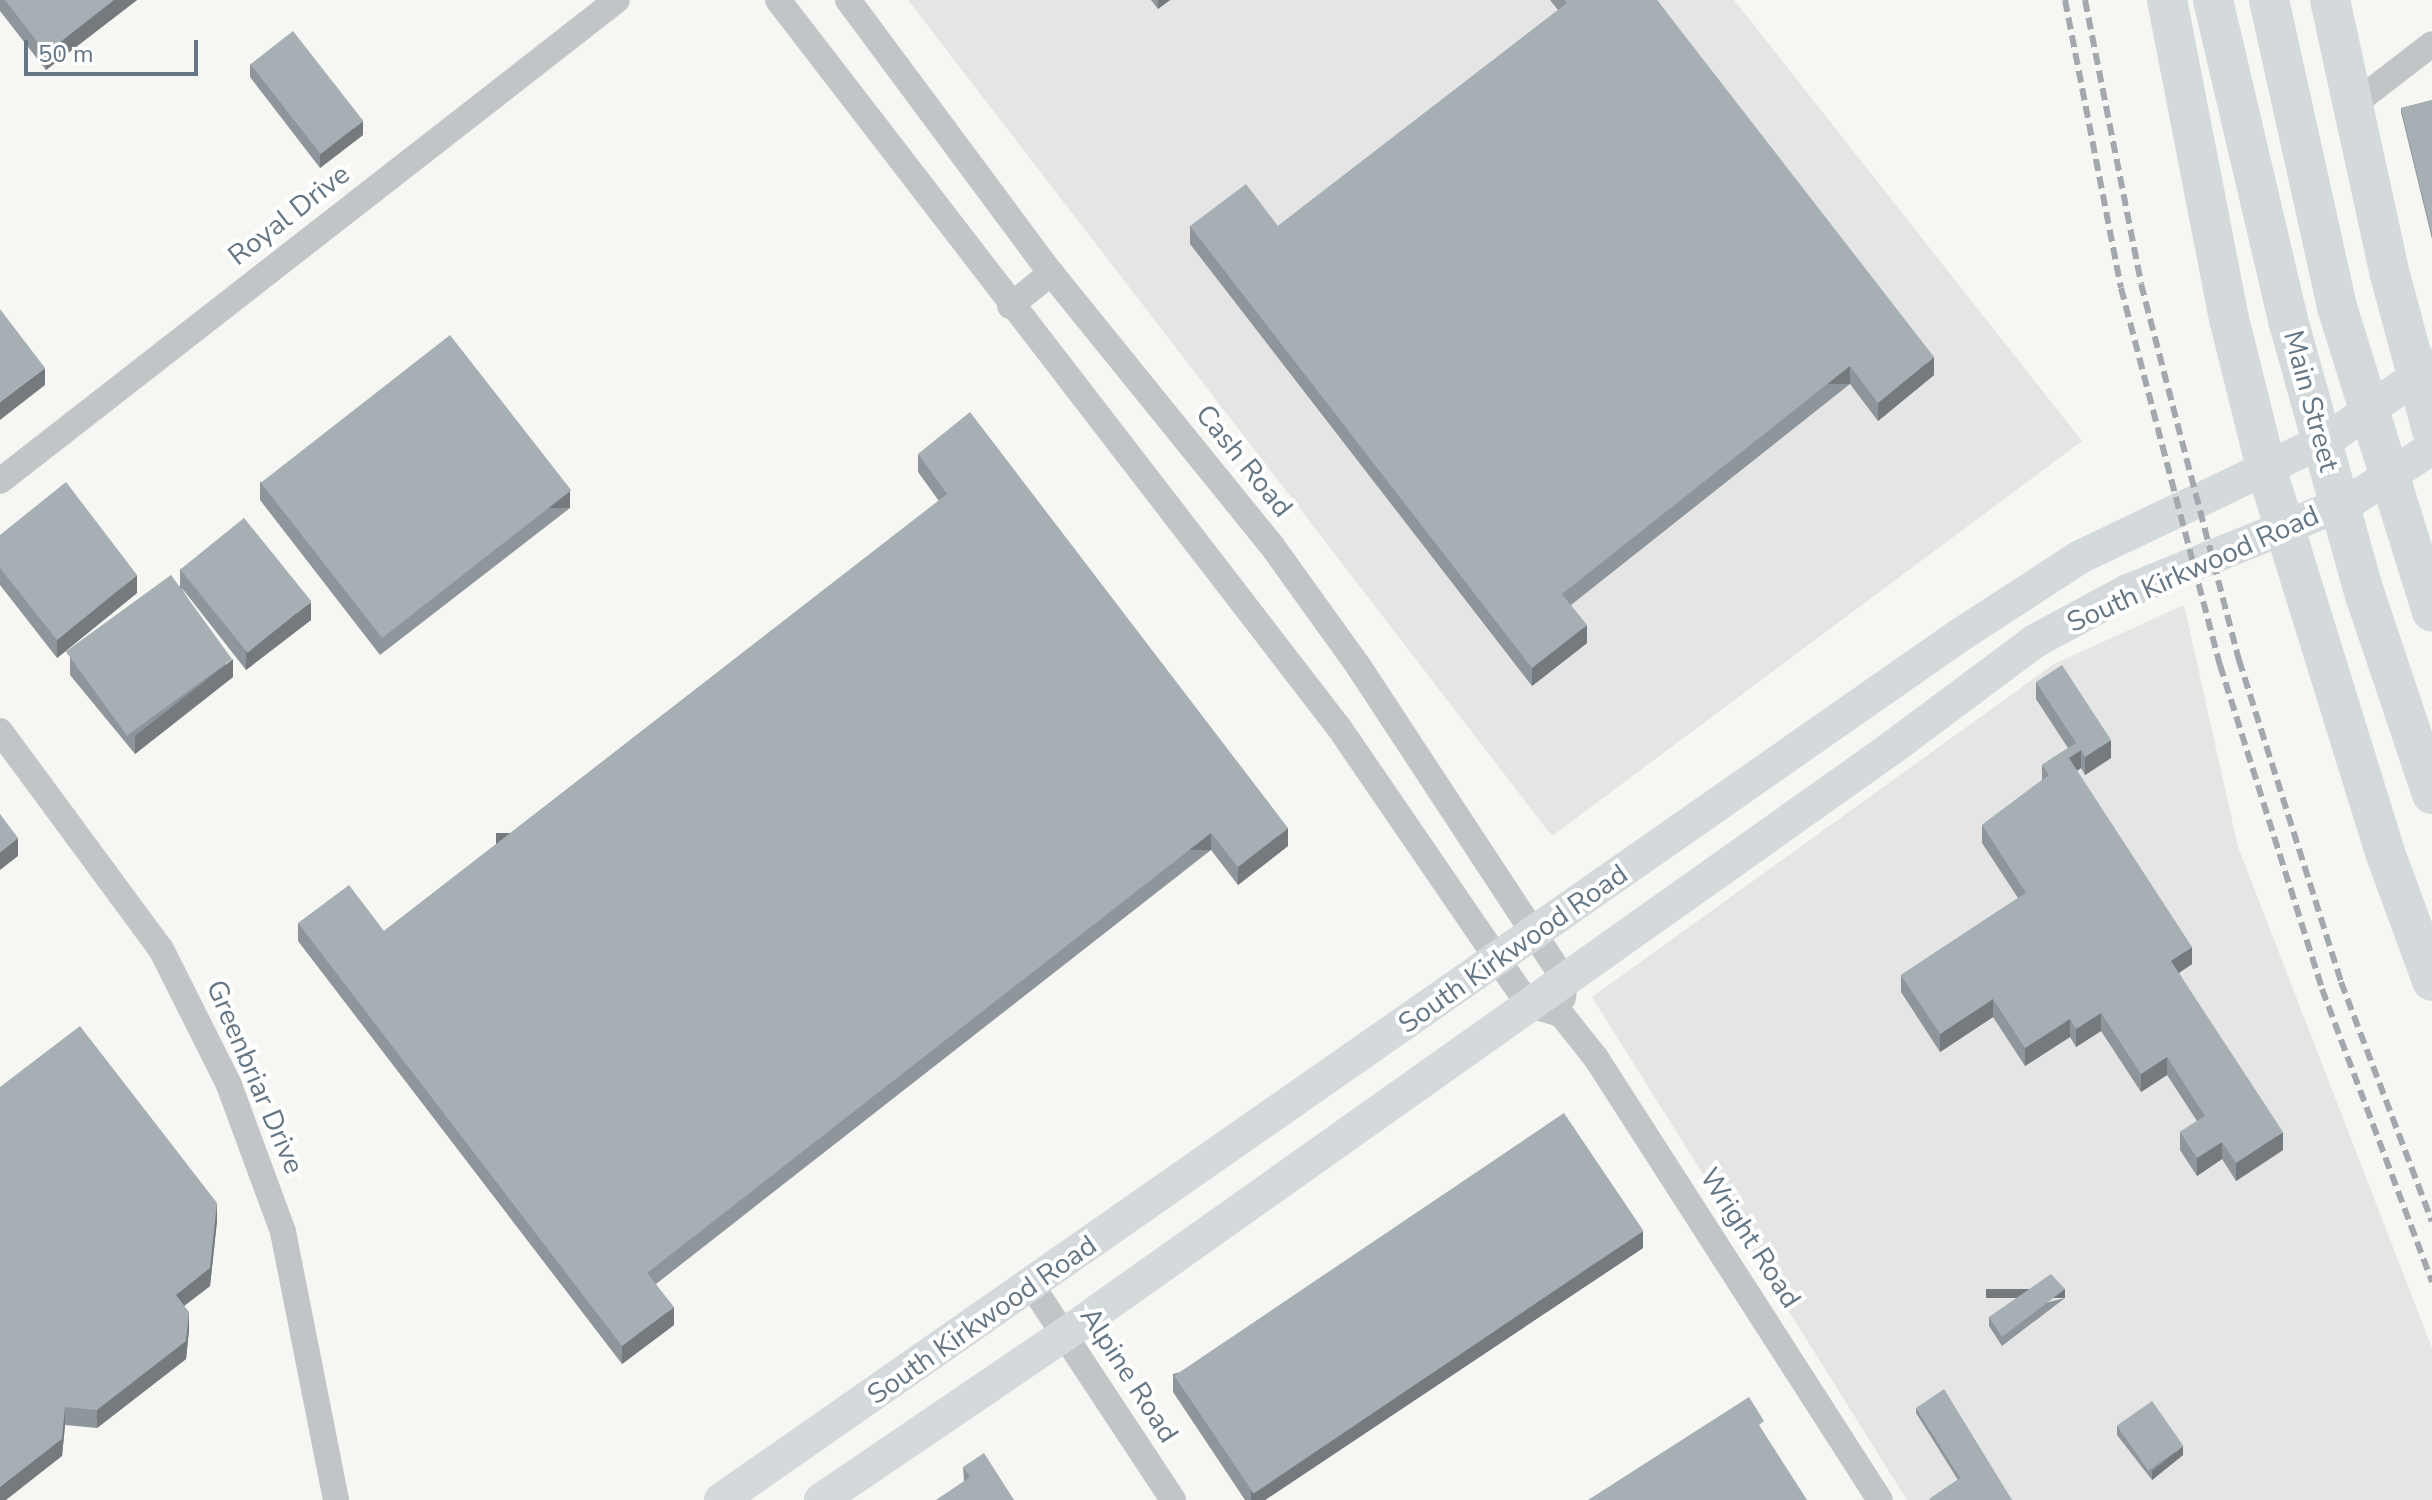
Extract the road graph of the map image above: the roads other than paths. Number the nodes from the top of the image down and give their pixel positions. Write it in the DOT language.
graph roads {
  1 [pos="617,0"];
  2 [pos="778,0"];
  3 [pos="848,0"];
  4 [pos="2167,0"];
  5 [pos="2213,0"];
  6 [pos="2269,0"];
  7 [pos="2330,0"];
  8 [pos="2432,44"];
  9 [pos="2354,104"];
  10 [pos="1051,273"];
  11 [pos="2390,275"];
  12 [pos="1010,306"];
  13 [pos="2229,319"];
  14 [pos="2423,372"];
  15 [pos="2432,431"];
  16 [pos="2432,448"];
  17 [pos="2267,471"];
  18 [pos="0,481"];
  19 [pos="2282,529"];
  20 [pos="2429,581"];
  21 [pos="1953,640"];
  22 [pos="2317,642"];
  23 [pos="1914,667"];
  24 [pos="1981,678"];
  25 [pos="1860,703"];
  26 [pos="1943,708"];
  27 [pos="0,731"];
  28 [pos="1889,750"];
  29 [pos="2432,794"];
  30 [pos="1532,935"];
  31 [pos="1497,961"];
  32 [pos="2432,981"];
  33 [pos="1552,1000"];
  34 [pos="1032,1286"];
  35 [pos="1064,1335"];
  36 [pos="731,1498"];
  37 [pos="336,1500"];
  38 [pos="821,1500"];
  39 [pos="1173,1500"];
  40 [pos="1880,1500"];
  1 -- 18 [label="street, Royal Drive"];
  2 -- 12 [label="street"];
  3 -- 10 [label="street, Cash Road"];
  4 -- 13 [label="highway"];
  5 -- 29 [label="highway, Main Street"];
  6 -- 20 [label="highway, Main Street"];
  7 -- 9 [label="highway"];
  8 -- 9 [label="street"];
  9 -- 11 [label="highway"];
  10 -- 12 [label="street"];
  10 -- 30 [label="street, Cash Road"];
  11 -- 13 [label="highway"];
  11 -- 14 [label="highway"];
  12 -- 31 [label="street"];
  13 -- 17 [label="highway"];
  14 -- 15 [label="highway"];
  14 -- 17 [label="main road, South Kirkwood Road"];
  16 -- 19 [label="main road, South Kirkwood Road"];
  17 -- 19 [label="highway"];
  17 -- 21 [label="main road, South Kirkwood Road"];
  19 -- 22 [label="highway"];
  19 -- 24 [label="main road, South Kirkwood Road"];
  20 -- 22 [label="highway"];
  21 -- 23 [label="main road, South Kirkwood Road"];
  21 -- 24 [label="main road"];
  22 -- 32 [label="highway"];
  23 -- 25 [label="main road, South Kirkwood Road"];
  23 -- 26 [label="main road"];
  24 -- 26 [label="main road, South Kirkwood Road"];
  25 -- 28 [label="main road"];
  25 -- 30 [label="main road, South Kirkwood Road"];
  26 -- 28 [label="main road, South Kirkwood Road"];
  27 -- 37 [label="street, Greenbriar Drive"];
  28 -- 33 [label="main road, South Kirkwood Road"];
  30 -- 31 [label="main road, South Kirkwood Road"];
  30 -- 33 [label="street, Cash Road"];
  31 -- 33 [label="street, Wright Road"];
  31 -- 34 [label="main road, South Kirkwood Road"];
  33 -- 35 [label="main road, South Kirkwood Road"];
  33 -- 40 [label="street, Wright Road"];
  34 -- 35 [label="street, Alpine Road"];
  34 -- 36 [label="main road, South Kirkwood Road"];
  35 -- 38 [label="main road, South Kirkwood Road"];
  35 -- 39 [label="street, Alpine Road"];
}
